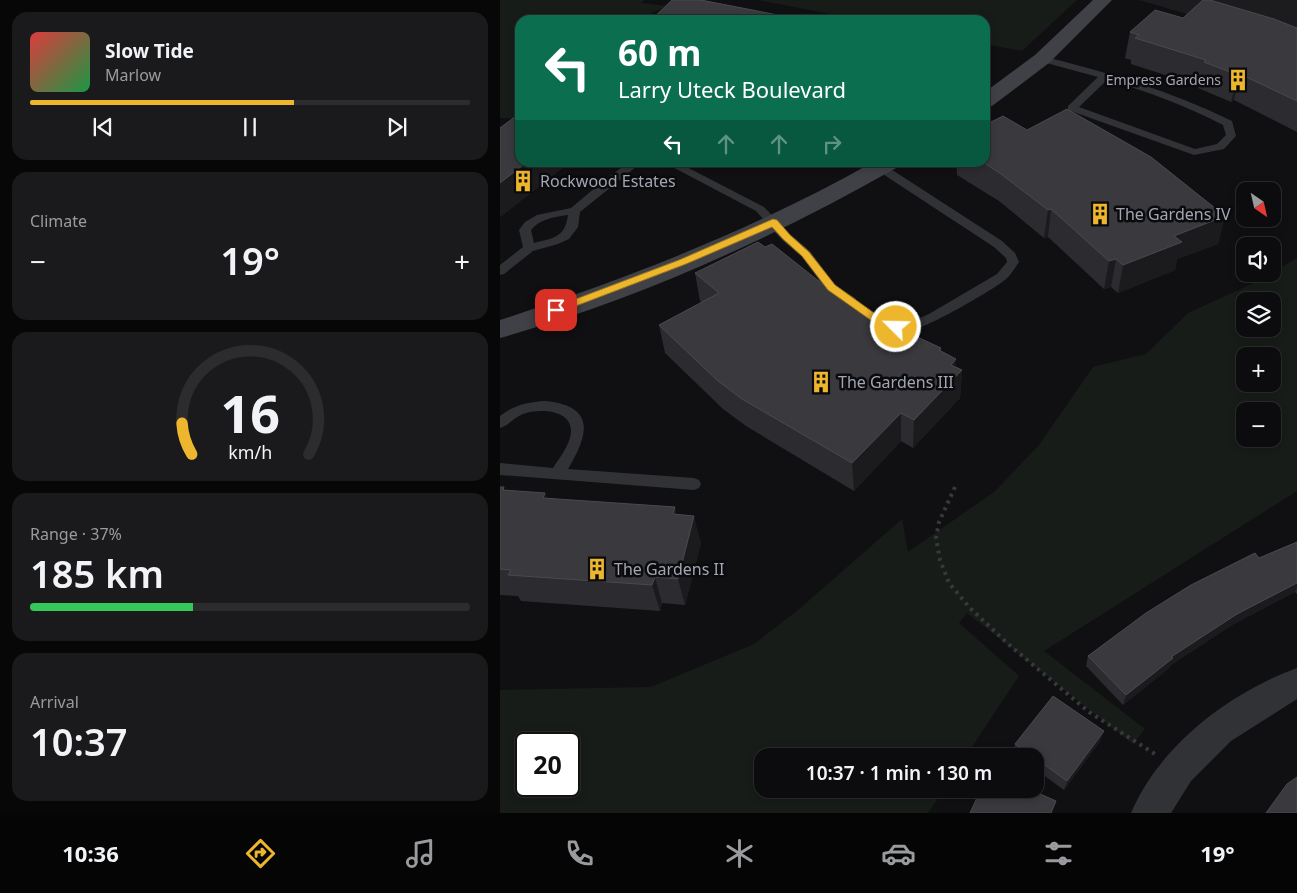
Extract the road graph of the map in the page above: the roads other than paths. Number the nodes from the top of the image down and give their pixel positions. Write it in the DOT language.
graph roads {
  1 [pos="1103,0"];
  2 [pos="1042,59"];
  3 [pos="1105,76"];
  4 [pos="990,98"];
  5 [pos="630,167"];
  6 [pos="678,167"];
  7 [pos="876,167"];
  8 [pos="885,167"];
  9 [pos="574,211"];
  10 [pos="773,222"];
  11 [pos="529,248"];
  12 [pos="500,271"];
  13 [pos="858,306"];
  14 [pos="871,316"];
  15 [pos="500,329"];
  16 [pos="500,423"];
  17 [pos="500,469"];
  18 [pos="557,474"];
  19 [pos="694,484"];
  20 [pos="1297,683"];
  21 [pos="1150,813"];
  1 -- 2 [label="main road"];
  2 -- 3 [label="lane"];
  2 -- 4 [label="main road"];
  3 -- 3 [label="lane"];
  5 -- 9 [label="lane"];
  6 -- 10 [label="lane"];
  7 -- 10 [label="main road"];
  8 -- 14 [label="lane"];
  9 -- 11 [label="lane"];
  9 -- 11 [label="lane"];
  10 -- 13 [label="lane"];
  10 -- 15 [label="main road"];
  11 -- 12 [label="lane"];
  16 -- 18 [label="lane"];
  17 -- 18 [label="lane"];
  18 -- 19 [label="lane"];
  20 -- 21 [label="street"];
}
